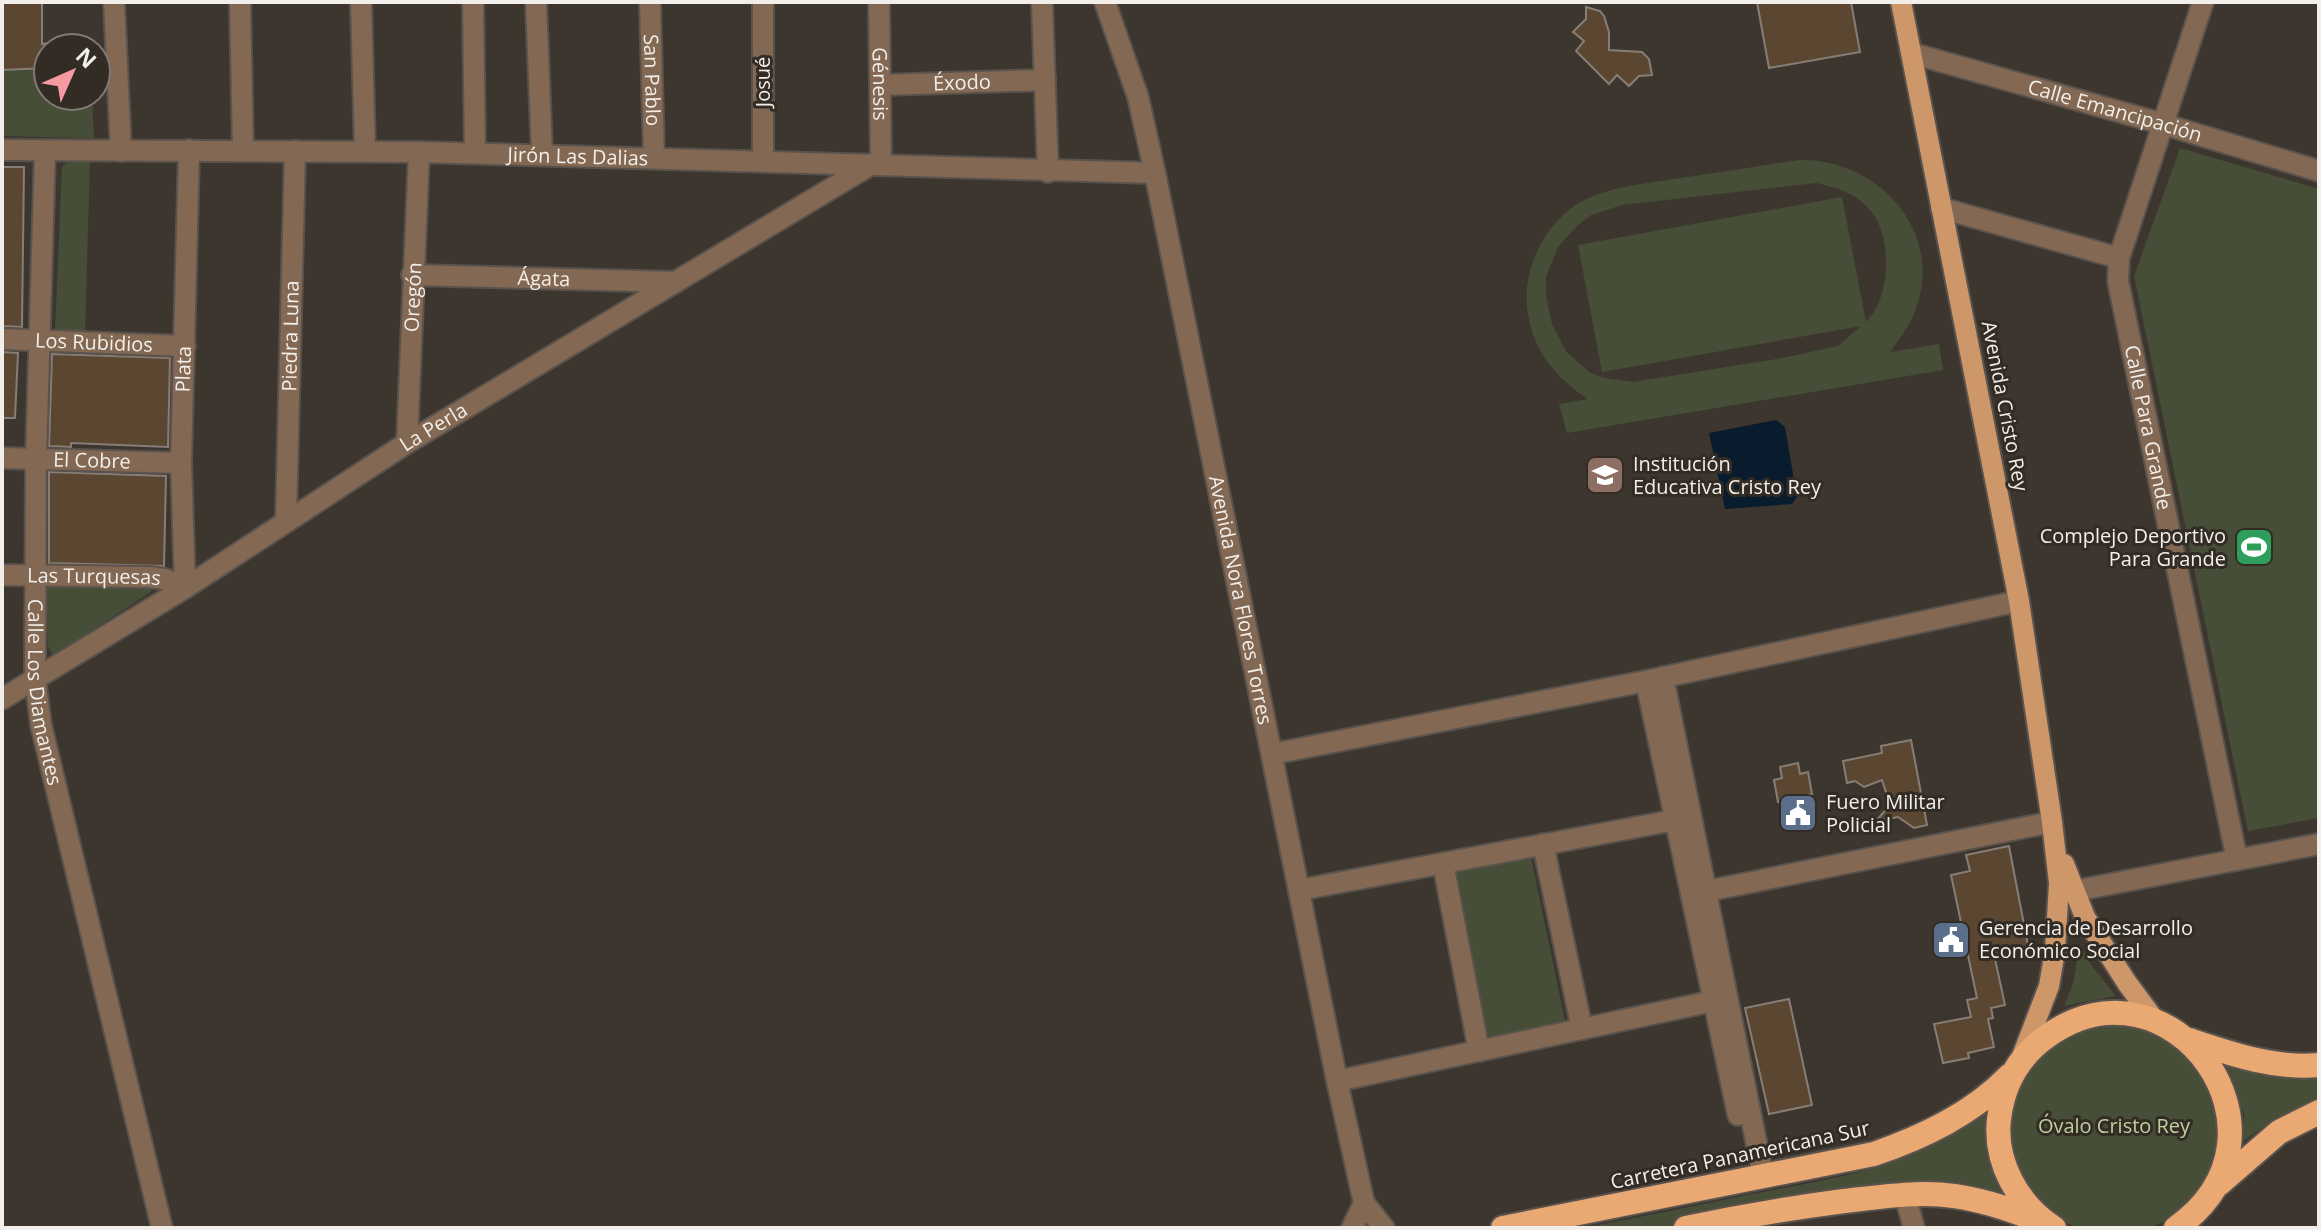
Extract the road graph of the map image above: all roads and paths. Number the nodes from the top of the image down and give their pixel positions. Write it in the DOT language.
graph roads {
  1 [pos="114,2"];
  2 [pos="240,2"];
  3 [pos="361,2"];
  4 [pos="473,2"];
  5 [pos="536,2"];
  6 [pos="650,2"];
  7 [pos="763,2"];
  8 [pos="879,2"];
  9 [pos="1042,2"];
  10 [pos="1105,2"];
  11 [pos="1901,2"];
  12 [pos="2203,2"];
  13 [pos="1911,53"];
  14 [pos="1045,80"];
  15 [pos="880,85"];
  16 [pos="2163,124"];
  17 [pos="2,150"];
  18 [pos="189,150"];
  19 [pos="243,150"];
  20 [pos="45,151"];
  21 [pos="121,151"];
  22 [pos="295,151"];
  23 [pos="365,151"];
  24 [pos="419,152"];
  25 [pos="475,153"];
  26 [pos="542,155"];
  27 [pos="654,158"];
  28 [pos="763,161"];
  29 [pos="877,164"];
  30 [pos="2319,171"];
  31 [pos="1048,172"];
  32 [pos="1155,173"];
  33 [pos="1941,208"];
  34 [pos="2119,258"];
  35 [pos="412,275"];
  36 [pos="676,282"];
  37 [pos="2,339"];
  38 [pos="41,340"];
  39 [pos="185,346"];
  40 [pos="407,443"];
  41 [pos="2,458"];
  42 [pos="36,458"];
  43 [pos="181,463"];
  44 [pos="286,520"];
  45 [pos="2,575"];
  46 [pos="36,575"];
  47 [pos="185,588"];
  48 [pos="2019,601"];
  49 [pos="35,678"];
  50 [pos="1654,679"];
  51 [pos="2,699"];
  52 [pos="1272,754"];
  53 [pos="1675,820"];
  54 [pos="2052,822"];
  55 [pos="1543,844"];
  56 [pos="2319,844"];
  57 [pos="2237,860"];
  58 [pos="1443,863"];
  59 [pos="1299,890"];
  60 [pos="1707,891"];
  61 [pos="2074,891"];
  62 [pos="1713,1001"];
  63 [pos="2156,1022"];
  64 [pos="1582,1029"];
  65 [pos="2186,1039"];
  66 [pos="1479,1051"];
  67 [pos="2319,1065"];
  68 [pos="2017,1067"];
  69 [pos="1337,1081"];
  70 [pos="2319,1112"];
  71 [pos="1758,1177"];
  72 [pos="2211,1194"];
  73 [pos="1905,1195"];
  74 [pos="1364,1203"];
  75 [pos="161,1226"];
  76 [pos="2052,1226"];
  77 [pos="1352,1228"];
  78 [pos="1384,1228"];
  79 [pos="1503,1228"];
  80 [pos="1686,1228"];
  81 [pos="1914,1228"];
  82 [pos="2176,1228"];
  83 [pos="2194,1228"];
  1 -- 21 [label="street"];
  2 -- 19 [label="street"];
  3 -- 23 [label="street"];
  4 -- 25 [label="street"];
  5 -- 26 [label="street"];
  6 -- 27 [label="street, San Pablo"];
  7 -- 28 [label="street, Josué"];
  8 -- 15 [label="street, Génesis"];
  9 -- 14 [label="street"];
  10 -- 32 [label="street, Avenida Nora Flores Torres"];
  11 -- 13 [label="main road, Avenida Cristo Rey"];
  12 -- 16 [label="street, Calle Para Grande"];
  13 -- 16 [label="street, Calle Emancipación"];
  13 -- 33 [label="main road, Avenida Cristo Rey"];
  14 -- 15 [label="street, Éxodo"];
  14 -- 31 [label="street"];
  15 -- 29 [label="street, Génesis"];
  16 -- 30 [label="street, Calle Emancipación"];
  16 -- 34 [label="street, Calle Para Grande"];
  17 -- 20 [label="street, Jirón Las Dalias"];
  18 -- 19 [label="street, Jirón Las Dalias"];
  18 -- 21 [label="street, Jirón Las Dalias"];
  18 -- 39 [label="street, Plata"];
  19 -- 22 [label="street, Jirón Las Dalias"];
  20 -- 21 [label="street, Jirón Las Dalias"];
  20 -- 38 [label="street, Calle Los Diamantes"];
  22 -- 23 [label="street, Jirón Las Dalias"];
  22 -- 44 [label="street, Piedra Luna"];
  23 -- 24 [label="street, Jirón Las Dalias"];
  24 -- 25 [label="street, Jirón Las Dalias"];
  24 -- 35 [label="street, Oregón"];
  25 -- 26 [label="street, Jirón Las Dalias"];
  26 -- 27 [label="street, Jirón Las Dalias"];
  27 -- 28 [label="street, Jirón Las Dalias"];
  28 -- 29 [label="street, Jirón Las Dalias"];
  29 -- 31 [label="street, Jirón Las Dalias"];
  29 -- 36 [label="street, La Perla"];
  31 -- 32 [label="street, Jirón Las Dalias"];
  32 -- 52 [label="street, Avenida Nora Flores Torres"];
  33 -- 34 [label="street"];
  33 -- 48 [label="main road, Avenida Cristo Rey"];
  34 -- 57 [label="street, Calle Para Grande"];
  35 -- 36 [label="street, Ágata"];
  35 -- 40 [label="street, Oregón"];
  36 -- 40 [label="street, La Perla"];
  37 -- 38 [label="street, Los Rubidios"];
  38 -- 39 [label="street, Los Rubidios"];
  38 -- 42 [label="street, Calle Los Diamantes"];
  39 -- 43 [label="street, Plata"];
  40 -- 44 [label="street, La Perla"];
  41 -- 42 [label="street, El Cobre"];
  42 -- 43 [label="street, El Cobre"];
  42 -- 46 [label="street, Calle Los Diamantes"];
  43 -- 47 [label="street, Plata"];
  44 -- 47 [label="street, La Perla"];
  45 -- 46 [label="street, Las Turquesas"];
  46 -- 47 [label="street, Las Turquesas"];
  46 -- 49 [label="street, Calle Los Diamantes"];
  47 -- 49 [label="street, La Perla"];
  48 -- 50 [label="street"];
  48 -- 54 [label="main road, Avenida Cristo Rey"];
  49 -- 51 [label="street, La Perla"];
  49 -- 75 [label="street, Calle Los Diamantes"];
  50 -- 52 [label="street"];
  50 -- 53 [label="street"];
  50 -- 60 [label="street"];
  52 -- 59 [label="street, Avenida Nora Flores Torres"];
  53 -- 55 [label="street"];
  53 -- 62 [label="street"];
  54 -- 60 [label="street"];
  54 -- 61 [label="main road, Avenida Cristo Rey"];
  54 -- 68 [label="main road, Avenida Cristo Rey"];
  55 -- 58 [label="street"];
  55 -- 64 [label="street"];
  56 -- 57 [label="street"];
  57 -- 61 [label="street"];
  58 -- 59 [label="street"];
  58 -- 66 [label="street"];
  59 -- 69 [label="street, Avenida Nora Flores Torres"];
  60 -- 71 [label="street"];
  61 -- 63 [label="main road, Avenida Cristo Rey"];
  62 -- 64 [label="street"];
  62 -- 71 [label="street"];
  63 -- 65 [label="highway"];
  63 -- 68 [label="highway"];
  64 -- 66 [label="street"];
  65 -- 67 [label="highway"];
  65 -- 72 [label="highway"];
  66 -- 69 [label="street"];
  68 -- 71 [label="highway, Carretera Panamericana Sur"];
  68 -- 76 [label="highway"];
  69 -- 74 [label="street, Avenida Nora Flores Torres"];
  70 -- 72 [label="highway"];
  71 -- 79 [label="highway, Carretera Panamericana Sur"];
  72 -- 82 [label="highway"];
  72 -- 83 [label="street"];
  73 -- 76 [label="highway"];
  73 -- 80 [label="highway"];
  73 -- 81 [label="street"];
  74 -- 77 [label="street"];
  74 -- 78 [label="street, Avenida Nora Flores Torres"];
}
